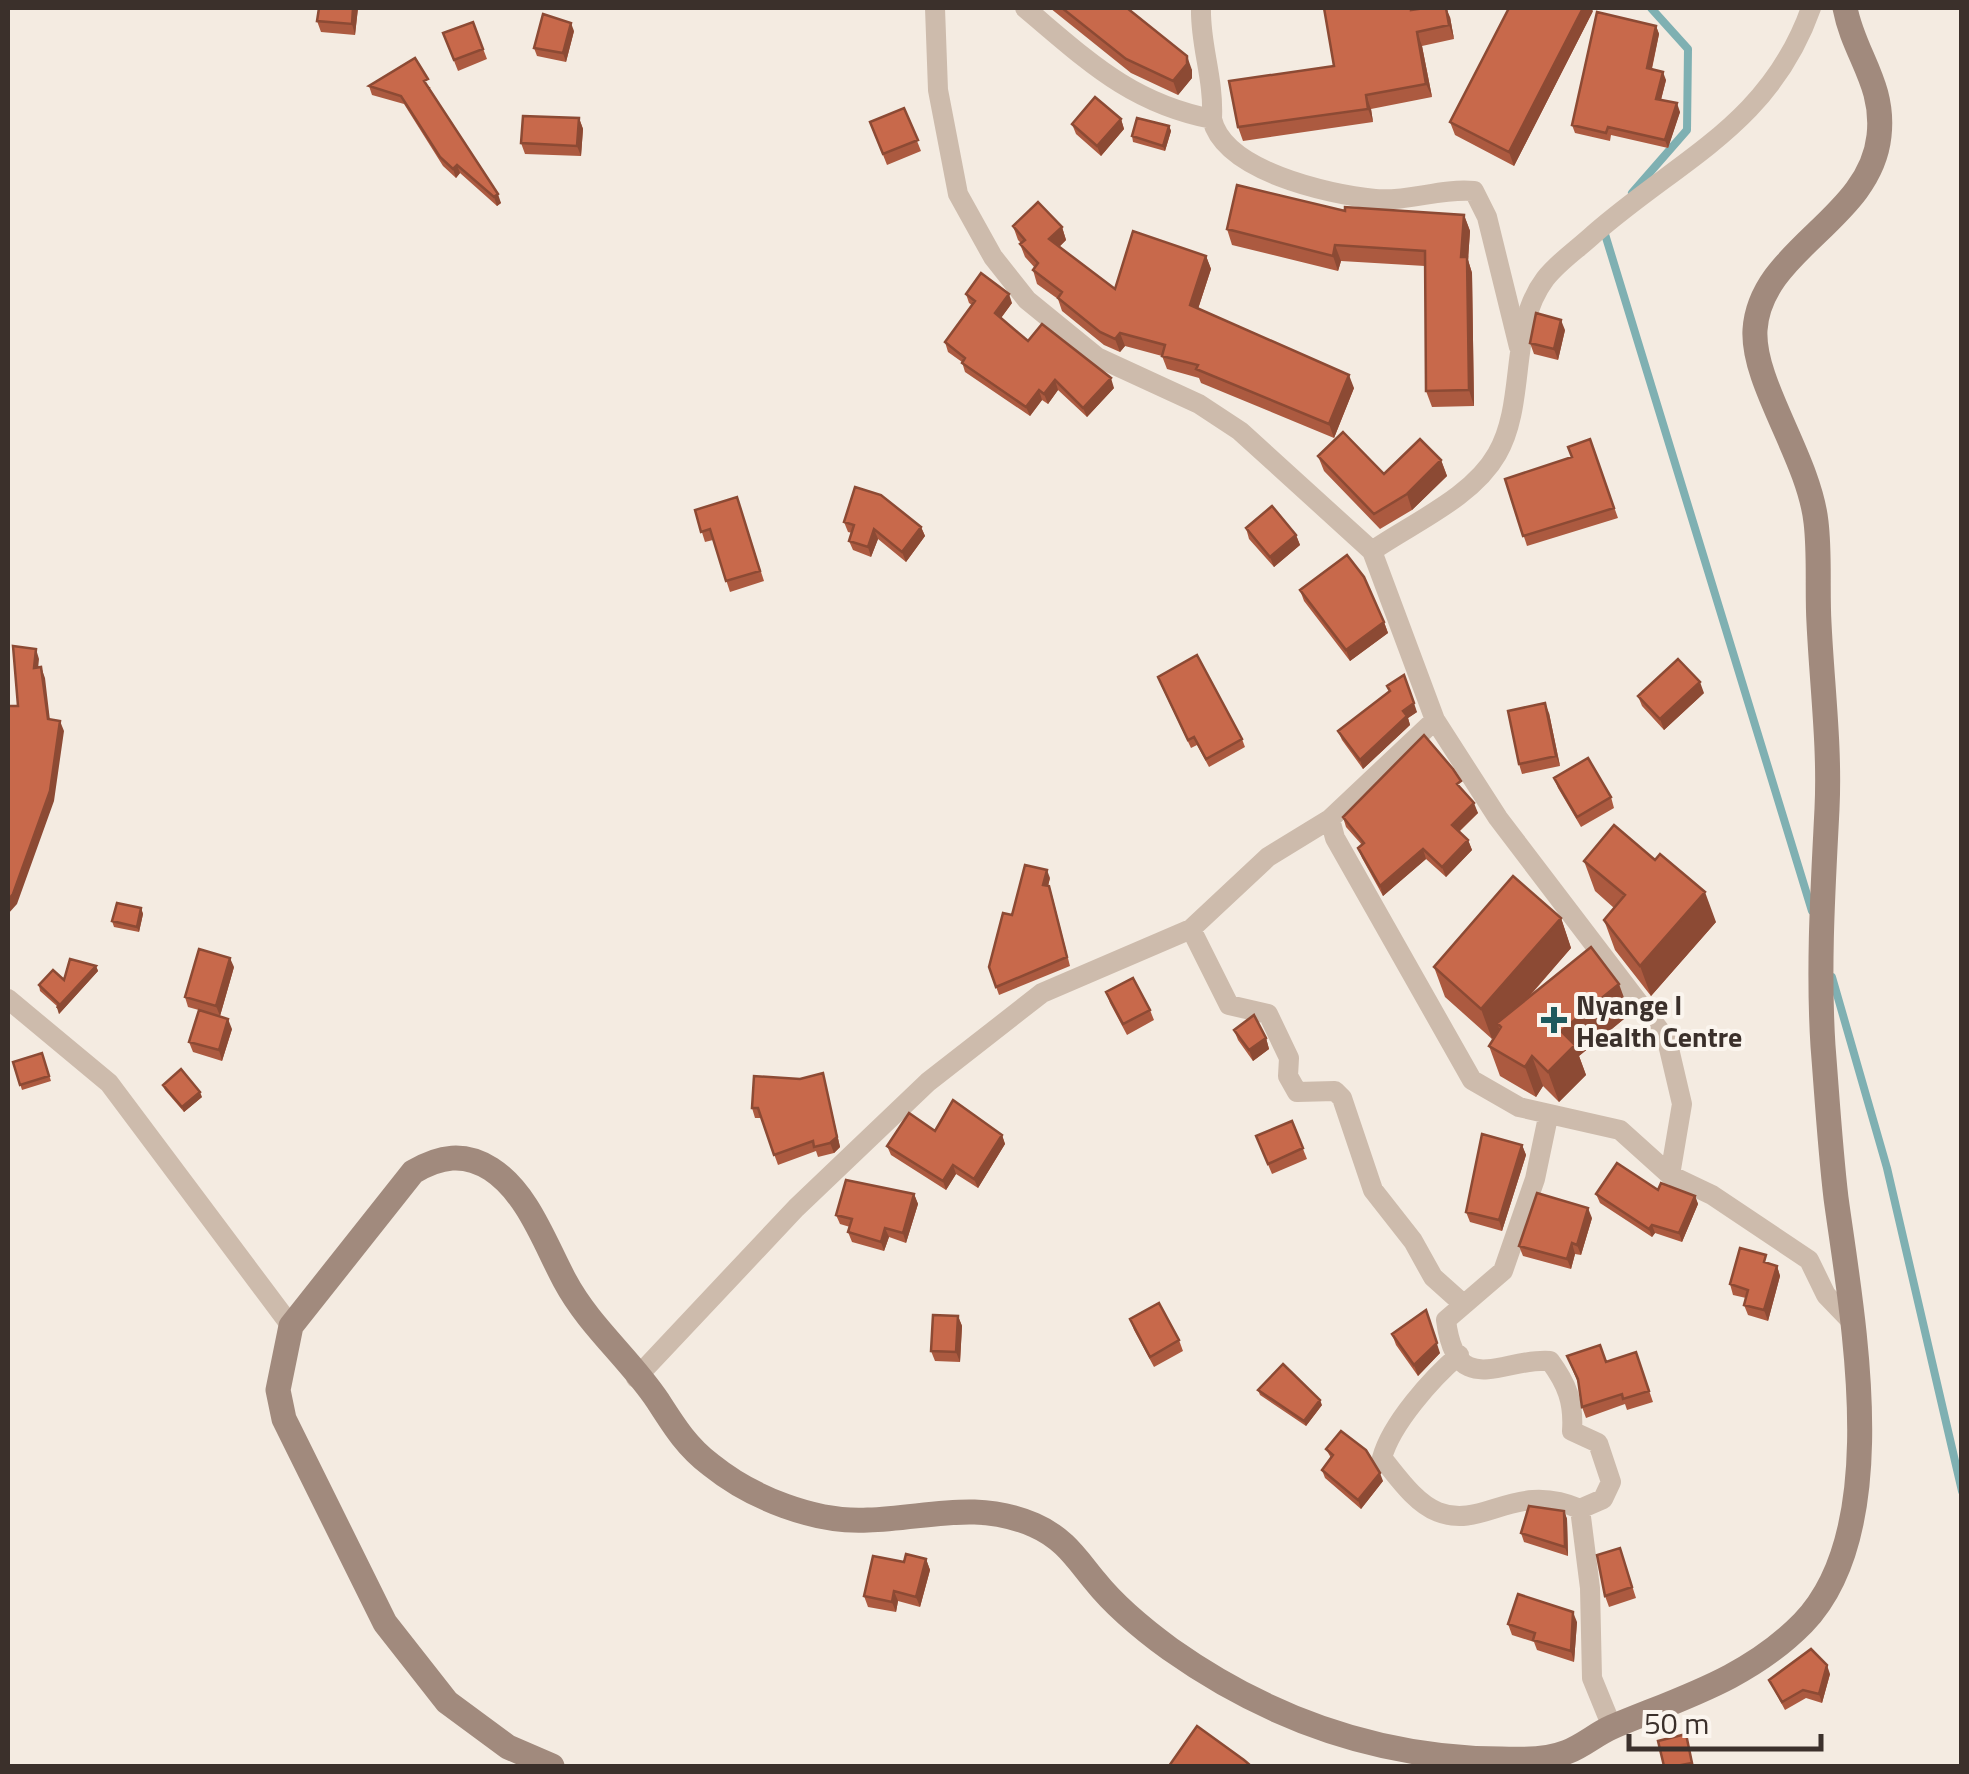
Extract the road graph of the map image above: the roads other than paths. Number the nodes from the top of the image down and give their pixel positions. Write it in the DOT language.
graph roads {
  1 [pos="935,8"];
  2 [pos="1025,8"];
  3 [pos="1201,8"];
  4 [pos="1811,8"];
  5 [pos="1846,8"];
  6 [pos="1212,119"];
  7 [pos="1520,354"];
  8 [pos="1372,551"];
  9 [pos="1435,720"];
  10 [pos="1330,819"];
  11 [pos="1191,928"];
  12 [pos="8,999"];
  13 [pos="1548,1117"];
  14 [pos="1670,1175"];
  15 [pos="1462,1303"];
  16 [pos="1853,1323"];
  17 [pos="291,1326"];
  18 [pos="1459,1355"];
  19 [pos="636,1378"];
  20 [pos="1580,1510"];
  21 [pos="1612,1727"];
  22 [pos="1471,1763"];
  23 [pos="552,1766"];
  1 -- 8 [label="street"];
  2 -- 6 [label="street"];
  3 -- 6 [label="street"];
  4 -- 7 [label="street"];
  5 -- 16 [label="main road"];
  6 -- 7 [label="street"];
  7 -- 8 [label="street"];
  8 -- 9 [label="street"];
  9 -- 10 [label="street"];
  9 -- 14 [label="street"];
  10 -- 11 [label="street"];
  10 -- 13 [label="street"];
  11 -- 15 [label="street"];
  11 -- 19 [label="street"];
  12 -- 17 [label="street"];
  13 -- 14 [label="street"];
  13 -- 15 [label="street"];
  14 -- 16 [label="street"];
  15 -- 18 [label="street"];
  16 -- 21 [label="main road"];
  17 -- 19 [label="main road"];
  17 -- 23 [label="main road"];
  18 -- 20 [label="street"];
  18 -- 20 [label="street"];
  19 -- 22 [label="main road"];
  20 -- 21 [label="street"];
  21 -- 22 [label="main road"];
}
